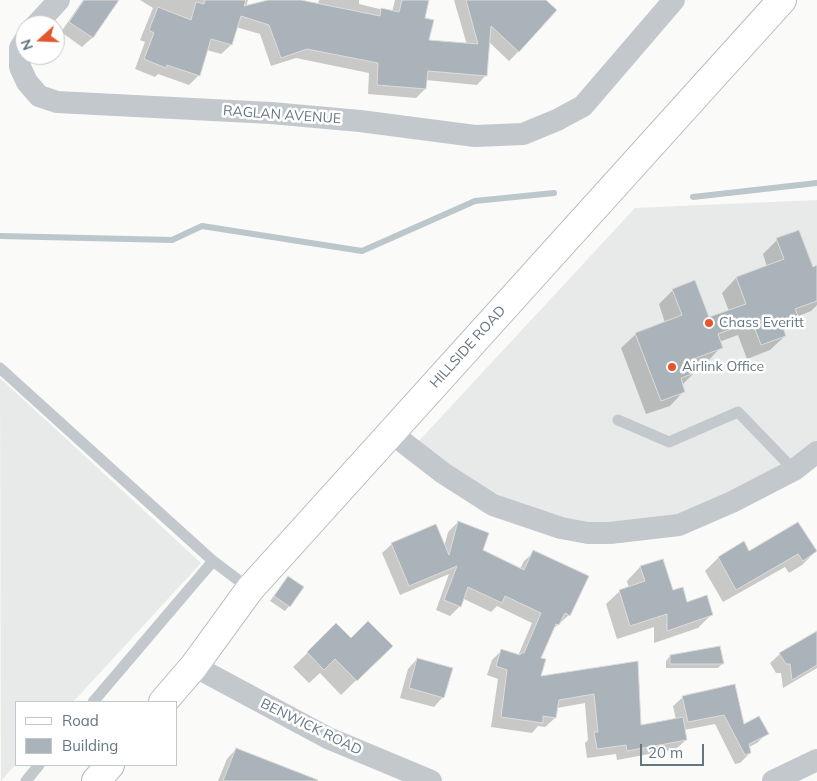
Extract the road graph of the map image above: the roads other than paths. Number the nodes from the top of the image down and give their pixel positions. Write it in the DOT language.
graph roads {
  1 [pos="59,0"];
  2 [pos="674,0"];
  3 [pos="782,0"];
  4 [pos="45,15"];
  5 [pos="20,65"];
  6 [pos="0,368"];
  7 [pos="618,420"];
  8 [pos="390,432"];
  9 [pos="817,452"];
  10 [pos="794,470"];
  11 [pos="213,561"];
  12 [pos="250,589"];
  13 [pos="194,666"];
  14 [pos="94,701"];
  15 [pos="164,701"];
  16 [pos="817,760"];
  17 [pos="38,766"];
  18 [pos="109,766"];
  19 [pos="26,781"];
  20 [pos="96,781"];
  21 [pos="431,781"];
  22 [pos="773,781"];
  1 -- 4 [label="street"];
  2 -- 5 [label="street, RAGLAN AVENUE"];
  3 -- 8 [label="street, HILLSIDE ROAD"];
  6 -- 11 [label="lane"];
  7 -- 10 [label="lane"];
  8 -- 10 [label="street"];
  8 -- 12 [label="street, HILLSIDE ROAD"];
  9 -- 10 [label="street"];
  11 -- 12 [label="lane"];
  11 -- 14 [label="lane"];
  12 -- 13 [label="street, HILLSIDE ROAD"];
  13 -- 15 [label="street, HILLSIDE ROAD"];
  13 -- 21 [label="street, BENWICK ROAD"];
  16 -- 22 [label="street"];
  17 -- 19 [label="lane"];
  18 -- 20 [label="street"];
}
